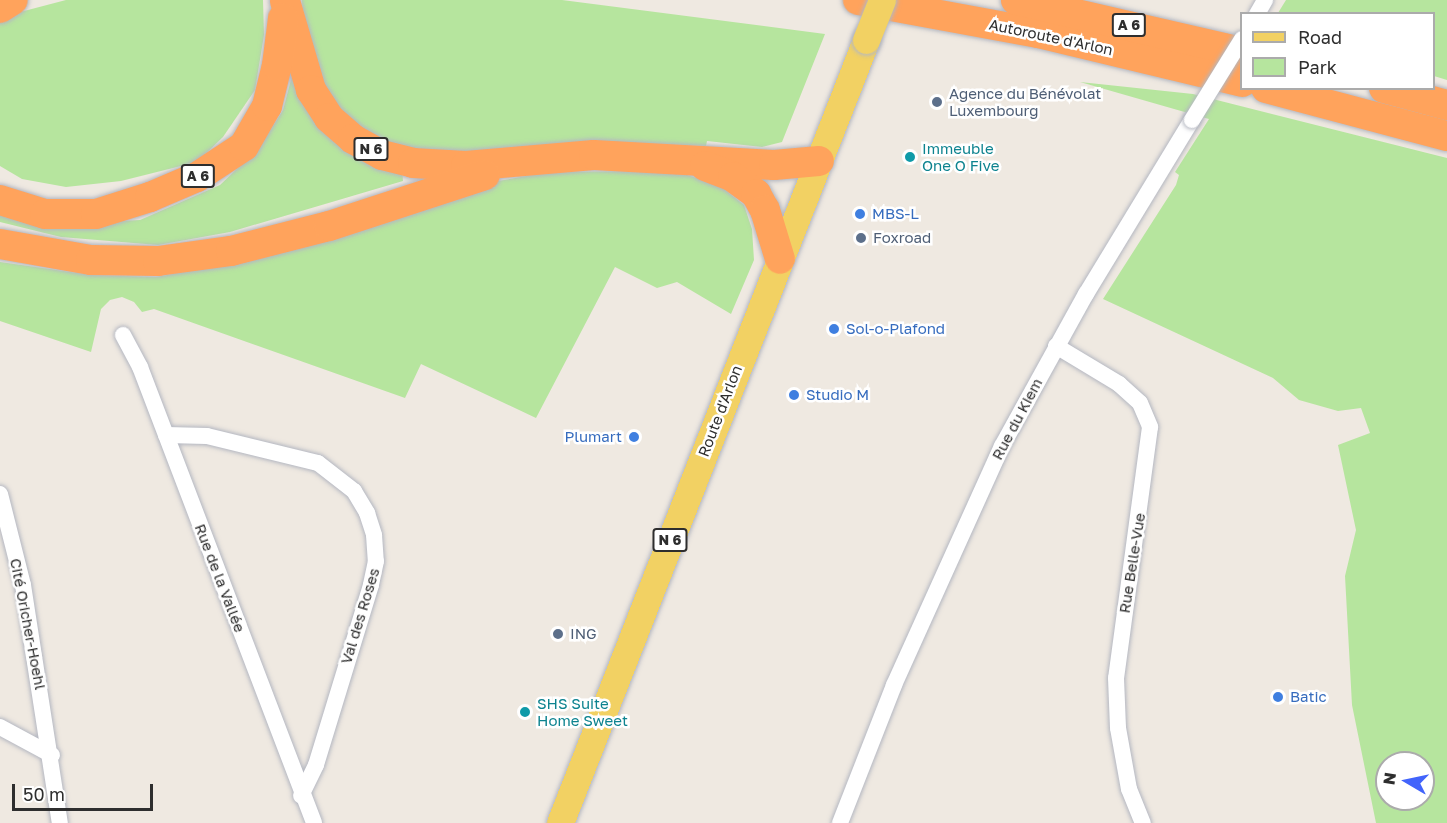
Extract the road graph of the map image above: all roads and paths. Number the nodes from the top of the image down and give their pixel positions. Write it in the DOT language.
graph roads {
  1 [pos="13,0"];
  2 [pos="285,0"];
  3 [pos="858,0"];
  4 [pos="882,0"];
  5 [pos="1016,0"];
  6 [pos="0,8"];
  7 [pos="1240,42"];
  8 [pos="1240,52"];
  9 [pos="1240,82"];
  10 [pos="1274,90"];
  11 [pos="1391,90"];
  12 [pos="1447,105"];
  13 [pos="1447,136"];
  14 [pos="546,157"];
  15 [pos="691,160"];
  16 [pos="819,161"];
  17 [pos="0,200"];
  18 [pos="0,244"];
  19 [pos="780,259"];
  20 [pos="123,335"];
  21 [pos="1056,346"];
  22 [pos="166,435"];
  23 [pos="0,494"];
  24 [pos="0,727"];
  25 [pos="52,755"];
  26 [pos="302,796"];
  27 [pos="60,823"];
  28 [pos="314,823"];
  29 [pos="560,823"];
  30 [pos="840,823"];
  31 [pos="1143,823"];
  1 -- 6 [label="highway"];
  2 -- 14 [label="highway, N 6"];
  2 -- 17 [label="highway, A 6"];
  3 -- 9 [label="highway, Autoroute d'Arlon / A 6"];
  4 -- 16 [label="main road, Route d'Arlon / N 6, bridge"];
  5 -- 8 [label="highway, Autoroute d'Arlon / A 6"];
  7 -- 21 [label="street, Rue du Kiem, bridge"];
  10 -- 13 [label="highway"];
  11 -- 12 [label="highway"];
  14 -- 15 [label="highway, N 6"];
  14 -- 18 [label="highway, N 6"];
  15 -- 16 [label="highway, N 6"];
  15 -- 19 [label="highway, N 6"];
  16 -- 19 [label="main road, Route d'Arlon / N 6"];
  19 -- 29 [label="main road, Route d'Arlon / N 6"];
  20 -- 22 [label="street, Rue de la Vallée"];
  21 -- 30 [label="street, Rue du Kiem"];
  21 -- 31 [label="street, Rue Belle-Vue"];
  22 -- 26 [label="street, Rue de la Vallée"];
  22 -- 26 [label="street, Val des Roses"];
  23 -- 25 [label="street, Cité Oricher-Hoehl"];
  24 -- 25 [label="street"];
  25 -- 27 [label="street, Cité Oricher-Hoehl"];
  26 -- 28 [label="street, Rue de la Vallée"];
}
